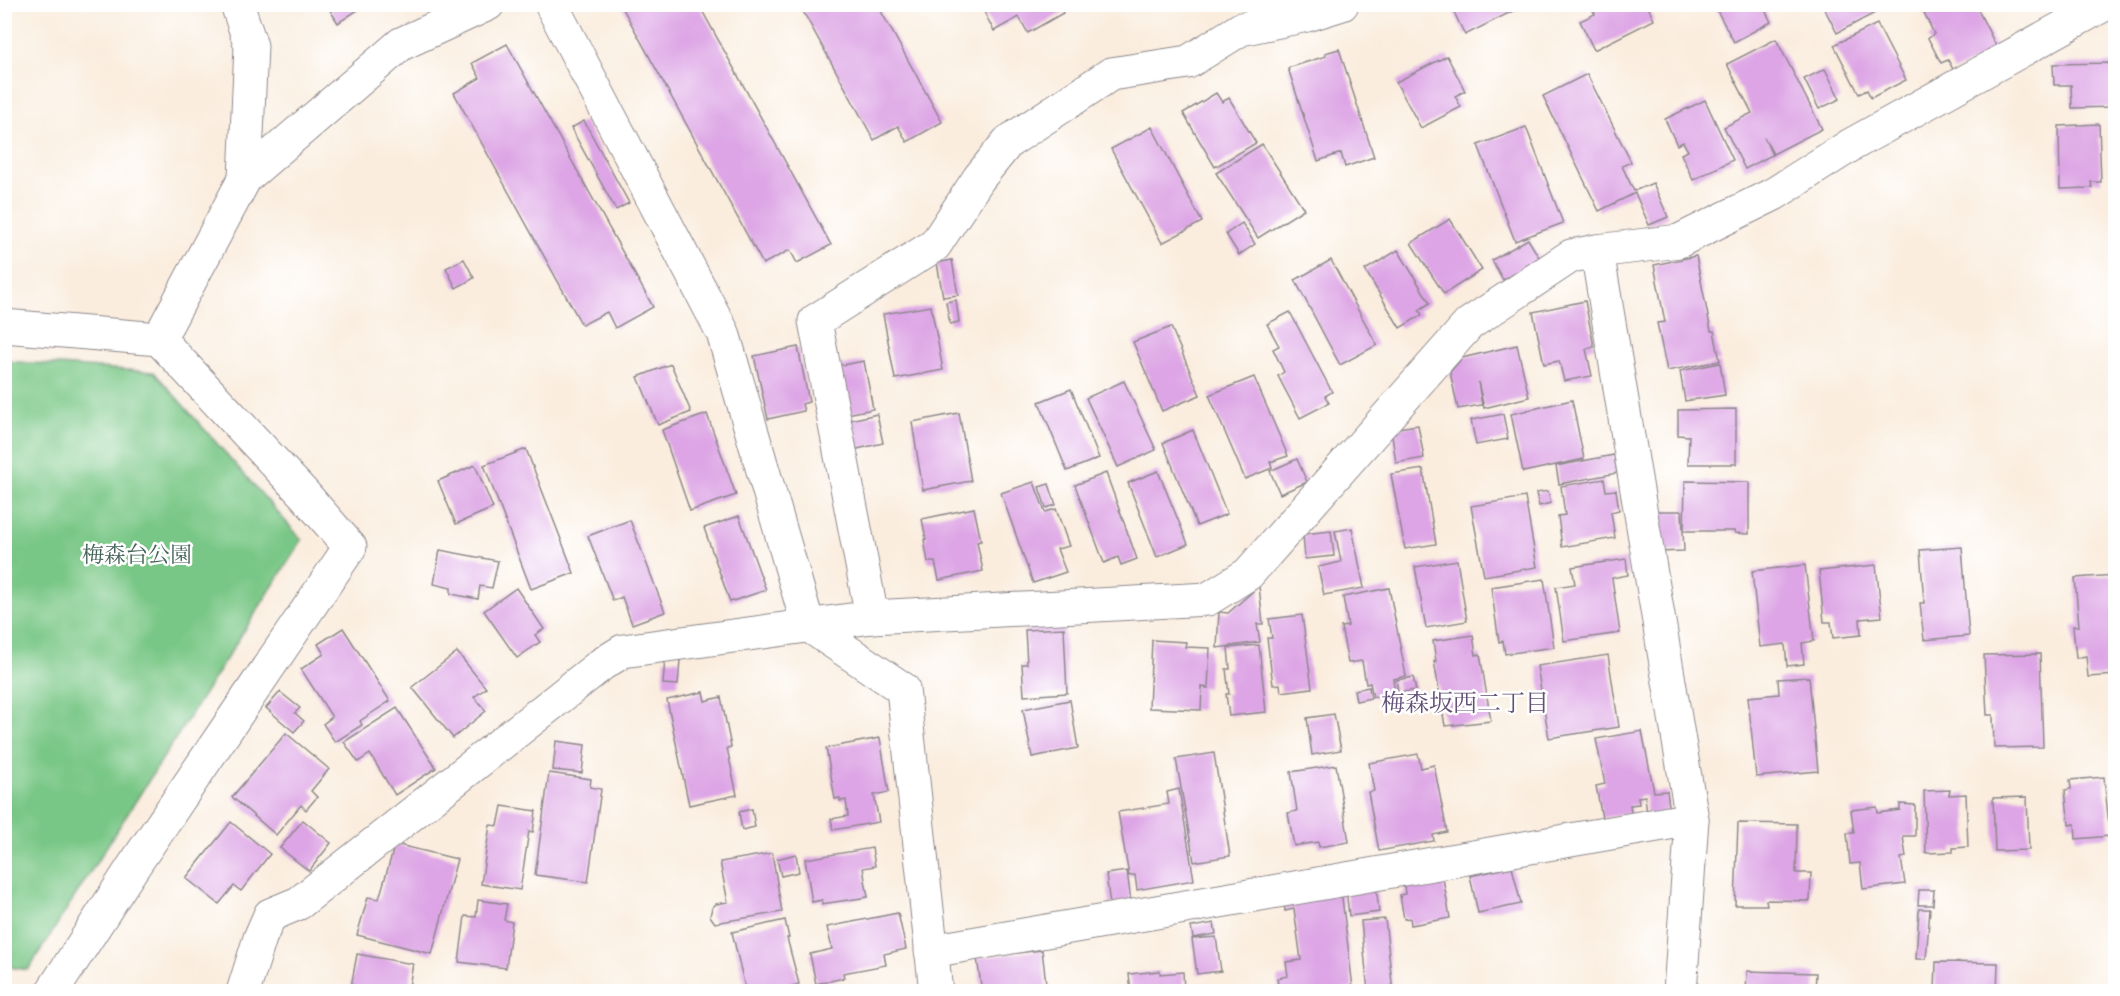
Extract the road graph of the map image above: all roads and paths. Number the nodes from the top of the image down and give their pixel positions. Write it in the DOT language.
graph roads {
  1 [pos="237,4"];
  2 [pos="488,4"];
  3 [pos="551,4"];
  4 [pos="1342,4"];
  5 [pos="2105,4"];
  6 [pos="428,17"];
  7 [pos="244,178"];
  8 [pos="1597,251"];
  9 [pos="4,326"];
  10 [pos="159,339"];
  11 [pos="872,617"];
  12 [pos="808,625"];
  13 [pos="1692,819"];
  14 [pos="932,951"];
  15 [pos="52,992"];
  16 [pos="243,992"];
  17 [pos="936,992"];
  18 [pos="1680,992"];
  1 -- 7 [label="street"];
  2 -- 6 [label="street"];
  3 -- 12 [label="street"];
  4 -- 11 [label="street"];
  5 -- 8 [label="street"];
  6 -- 7 [label="street"];
  7 -- 10 [label="street"];
  8 -- 11 [label="street"];
  8 -- 13 [label="street"];
  9 -- 10 [label="street"];
  10 -- 15 [label="street"];
  11 -- 12 [label="street"];
  12 -- 14 [label="street"];
  12 -- 16 [label="street"];
  13 -- 14 [label="street"];
  13 -- 18 [label="street"];
  14 -- 17 [label="street"];
}
